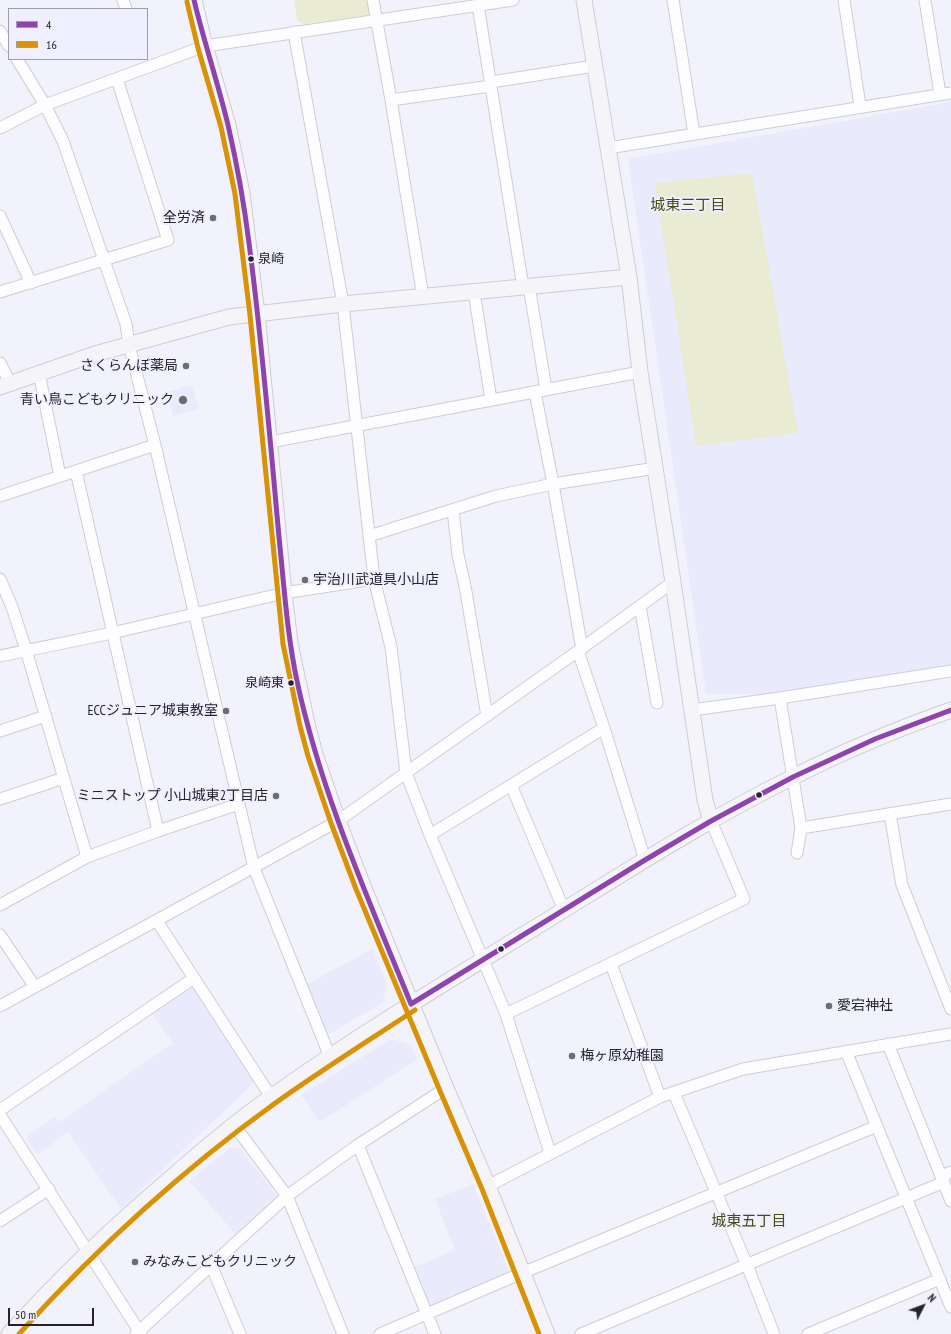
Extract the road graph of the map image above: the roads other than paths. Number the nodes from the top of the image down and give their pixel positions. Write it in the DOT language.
graph roads {
  1 [pos="194,0"];
  2 [pos="373,0"];
  3 [pos="513,0"];
  4 [pos="584,0"];
  5 [pos="672,0"];
  6 [pos="844,0"];
  7 [pos="925,0"];
  8 [pos="478,5"];
  9 [pos="377,20"];
  10 [pos="0,31"];
  11 [pos="294,32"];
  12 [pos="8,44"];
  13 [pos="205,46"];
  14 [pos="18,60"];
  15 [pos="141,64"];
  16 [pos="594,66"];
  17 [pos="117,79"];
  18 [pos="491,84"];
  19 [pos="946,93"];
  20 [pos="391,100"];
  21 [pos="45,105"];
  22 [pos="860,106"];
  23 [pos="0,128"];
  24 [pos="694,134"];
  25 [pos="608,148"];
  26 [pos="0,216"];
  27 [pos="104,261"];
  28 [pos="629,277"];
  29 [pos="30,283"];
  30 [pos="526,286"];
  31 [pos="0,292"];
  32 [pos="474,292"];
  33 [pos="423,297"];
  34 [pos="343,304"];
  35 [pos="257,314"];
  36 [pos="129,345"];
  37 [pos="0,363"];
  38 [pos="640,372"];
  39 [pos="39,373"];
  40 [pos="5,385"];
  41 [pos="540,391"];
  42 [pos="491,400"];
  43 [pos="356,425"];
  44 [pos="270,442"];
  45 [pos="155,445"];
  46 [pos="656,468"];
  47 [pos="76,471"];
  48 [pos="60,476"];
  49 [pos="553,484"];
  50 [pos="0,496"];
  51 [pos="453,510"];
  52 [pos="369,536"];
  53 [pos="0,579"];
  54 [pos="374,579"];
  55 [pos="673,582"];
  56 [pos="284,593"];
  57 [pos="640,606"];
  58 [pos="195,614"];
  59 [pos="112,633"];
  60 [pos="26,650"];
  61 [pos="580,650"];
  62 [pos="0,656"];
  63 [pos="951,671"];
  64 [pos="780,698"];
  65 [pos="657,703"];
  66 [pos="692,710"];
  67 [pos="951,710"];
  68 [pos="46,716"];
  69 [pos="487,716"];
  70 [pos="604,728"];
  71 [pos="0,731"];
  72 [pos="406,773"];
  73 [pos="792,777"];
  74 [pos="64,778"];
  75 [pos="511,785"];
  76 [pos="0,798"];
  77 [pos="239,804"];
  78 [pos="951,804"];
  79 [pos="890,814"];
  80 [pos="711,821"];
  81 [pos="338,822"];
  82 [pos="801,828"];
  83 [pos="158,831"];
  84 [pos="430,835"];
  85 [pos="796,853"];
  86 [pos="87,857"];
  87 [pos="645,860"];
  88 [pos="254,868"];
  89 [pos="0,905"];
  90 [pos="564,910"];
  91 [pos="157,921"];
  92 [pos="0,935"];
  93 [pos="482,960"];
  94 [pos="611,964"];
  95 [pos="194,978"];
  96 [pos="35,987"];
  97 [pos="411,1004"];
  98 [pos="0,1006"];
  99 [pos="951,1009"];
  100 [pos="506,1014"];
  101 [pos="951,1034"];
  102 [pos="888,1044"];
  103 [pos="846,1051"];
  104 [pos="330,1057"];
  105 [pos="446,1088"];
  106 [pos="674,1093"];
  107 [pos="271,1097"];
  108 [pos="660,1097"];
  109 [pos="0,1110"];
  110 [pos="0,1115"];
  111 [pos="234,1125"];
  112 [pos="877,1126"];
  113 [pos="358,1145"];
  114 [pos="550,1153"];
  115 [pos="945,1177"];
  116 [pos="488,1186"];
  117 [pos="49,1189"];
  118 [pos="716,1192"];
  119 [pos="287,1196"];
  120 [pos="906,1199"];
  121 [pos="951,1201"];
  122 [pos="0,1220"];
  123 [pos="88,1252"];
  124 [pos="211,1265"];
  125 [pos="747,1265"];
  126 [pos="522,1273"];
  127 [pos="940,1279"];
  128 [pos="951,1307"];
  129 [pos="427,1314"];
  130 [pos="139,1333"];
  131 [pos="9,1334"];
  132 [pos="240,1334"];
  133 [pos="343,1334"];
  134 [pos="380,1334"];
  135 [pos="435,1334"];
  136 [pos="548,1334"];
  137 [pos="581,1334"];
  138 [pos="774,1334"];
  139 [pos="808,1334"];
  1 -- 13 [label="street"];
  2 -- 9 [label="street"];
  3 -- 8 [label="street"];
  4 -- 16 [label="street"];
  5 -- 24 [label="street"];
  6 -- 22 [label="street"];
  7 -- 19 [label="street"];
  8 -- 9 [label="street"];
  8 -- 18 [label="street"];
  9 -- 11 [label="street"];
  9 -- 20 [label="street"];
  10 -- 12 [label="street"];
  11 -- 13 [label="street"];
  11 -- 34 [label="street"];
  13 -- 15 [label="street"];
  13 -- 35 [label="street"];
  14 -- 21 [label="street"];
  15 -- 17 [label="street"];
  16 -- 18 [label="street"];
  16 -- 25 [label="street"];
  17 -- 21 [label="street"];
  17 -- 27 [label="street"];
  18 -- 20 [label="street"];
  18 -- 30 [label="street"];
  19 -- 22 [label="street"];
  20 -- 33 [label="street"];
  21 -- 23 [label="street"];
  21 -- 27 [label="street"];
  22 -- 24 [label="street"];
  24 -- 25 [label="street"];
  25 -- 28 [label="street"];
  26 -- 29 [label="street"];
  27 -- 29 [label="street"];
  27 -- 36 [label="street"];
  28 -- 30 [label="street"];
  28 -- 38 [label="street"];
  29 -- 31 [label="street"];
  30 -- 32 [label="street"];
  30 -- 41 [label="street"];
  32 -- 33 [label="street"];
  32 -- 42 [label="street"];
  33 -- 34 [label="street"];
  34 -- 35 [label="street"];
  34 -- 43 [label="street"];
  35 -- 36 [label="street"];
  35 -- 44 [label="street"];
  36 -- 39 [label="street"];
  36 -- 45 [label="street"];
  37 -- 40 [label="street"];
  38 -- 41 [label="street"];
  38 -- 46 [label="street"];
  39 -- 40 [label="street"];
  39 -- 48 [label="street"];
  41 -- 42 [label="street"];
  41 -- 49 [label="street"];
  42 -- 43 [label="street"];
  43 -- 44 [label="street"];
  43 -- 52 [label="street"];
  44 -- 56 [label="street"];
  45 -- 47 [label="street"];
  45 -- 58 [label="street"];
  46 -- 49 [label="street"];
  46 -- 55 [label="street"];
  47 -- 48 [label="street"];
  47 -- 59 [label="street"];
  48 -- 50 [label="street"];
  49 -- 51 [label="street"];
  49 -- 61 [label="street"];
  51 -- 52 [label="street"];
  51 -- 69 [label="street"];
  52 -- 54 [label="street"];
  53 -- 60 [label="street"];
  54 -- 56 [label="street"];
  54 -- 72 [label="street"];
  55 -- 57 [label="street"];
  55 -- 66 [label="street"];
  56 -- 58 [label="street"];
  56 -- 81 [label="street"];
  57 -- 61 [label="street"];
  57 -- 65 [label="street"];
  58 -- 59 [label="street"];
  58 -- 77 [label="street"];
  59 -- 60 [label="street"];
  59 -- 83 [label="street"];
  60 -- 62 [label="street"];
  60 -- 68 [label="street"];
  61 -- 69 [label="street"];
  61 -- 70 [label="street"];
  63 -- 64 [label="street"];
  64 -- 66 [label="street"];
  64 -- 73 [label="street"];
  66 -- 80 [label="street"];
  67 -- 73 [label="street"];
  68 -- 71 [label="street"];
  68 -- 74 [label="street"];
  69 -- 72 [label="street"];
  70 -- 75 [label="street"];
  70 -- 87 [label="street"];
  72 -- 81 [label="street"];
  72 -- 84 [label="street"];
  73 -- 80 [label="street"];
  73 -- 82 [label="street"];
  74 -- 76 [label="street"];
  74 -- 86 [label="street"];
  75 -- 84 [label="street"];
  75 -- 90 [label="street"];
  77 -- 83 [label="street"];
  77 -- 88 [label="street"];
  78 -- 79 [label="street"];
  79 -- 82 [label="street"];
  79 -- 99 [label="street"];
  80 -- 87 [label="street"];
  80 -- 94 [label="street"];
  81 -- 88 [label="street"];
  81 -- 97 [label="street"];
  82 -- 85 [label="street"];
  83 -- 86 [label="street"];
  84 -- 93 [label="street"];
  86 -- 89 [label="street"];
  87 -- 90 [label="street"];
  88 -- 91 [label="street"];
  88 -- 104 [label="street"];
  90 -- 93 [label="street"];
  91 -- 95 [label="street"];
  91 -- 96 [label="street"];
  92 -- 96 [label="street"];
  93 -- 97 [label="street"];
  93 -- 100 [label="street"];
  94 -- 100 [label="street"];
  94 -- 108 [label="street"];
  95 -- 107 [label="street"];
  95 -- 109 [label="street"];
  96 -- 98 [label="street"];
  97 -- 104 [label="street"];
  97 -- 105 [label="street"];
  100 -- 114 [label="street"];
  101 -- 102 [label="street"];
  102 -- 103 [label="street"];
  102 -- 115 [label="street"];
  103 -- 106 [label="street"];
  103 -- 112 [label="street"];
  104 -- 107 [label="street"];
  105 -- 113 [label="street"];
  105 -- 116 [label="street"];
  106 -- 108 [label="street"];
  106 -- 118 [label="street"];
  107 -- 111 [label="street"];
  108 -- 114 [label="street"];
  110 -- 117 [label="street"];
  111 -- 119 [label="street"];
  111 -- 123 [label="street"];
  112 -- 118 [label="street"];
  112 -- 120 [label="street"];
  113 -- 119 [label="street"];
  113 -- 129 [label="street"];
  114 -- 116 [label="street"];
  115 -- 120 [label="street"];
  115 -- 121 [label="street"];
  116 -- 126 [label="street"];
  117 -- 122 [label="street"];
  117 -- 123 [label="street"];
  118 -- 125 [label="street"];
  118 -- 126 [label="street"];
  119 -- 124 [label="street"];
  119 -- 133 [label="street"];
  120 -- 125 [label="street"];
  120 -- 127 [label="street"];
  123 -- 130 [label="street"];
  123 -- 131 [label="street"];
  124 -- 130 [label="street"];
  124 -- 132 [label="street"];
  125 -- 137 [label="street"];
  125 -- 138 [label="street"];
  126 -- 129 [label="street"];
  126 -- 136 [label="street"];
  127 -- 128 [label="street"];
  127 -- 139 [label="street"];
  129 -- 134 [label="street"];
  129 -- 135 [label="street"];
}
